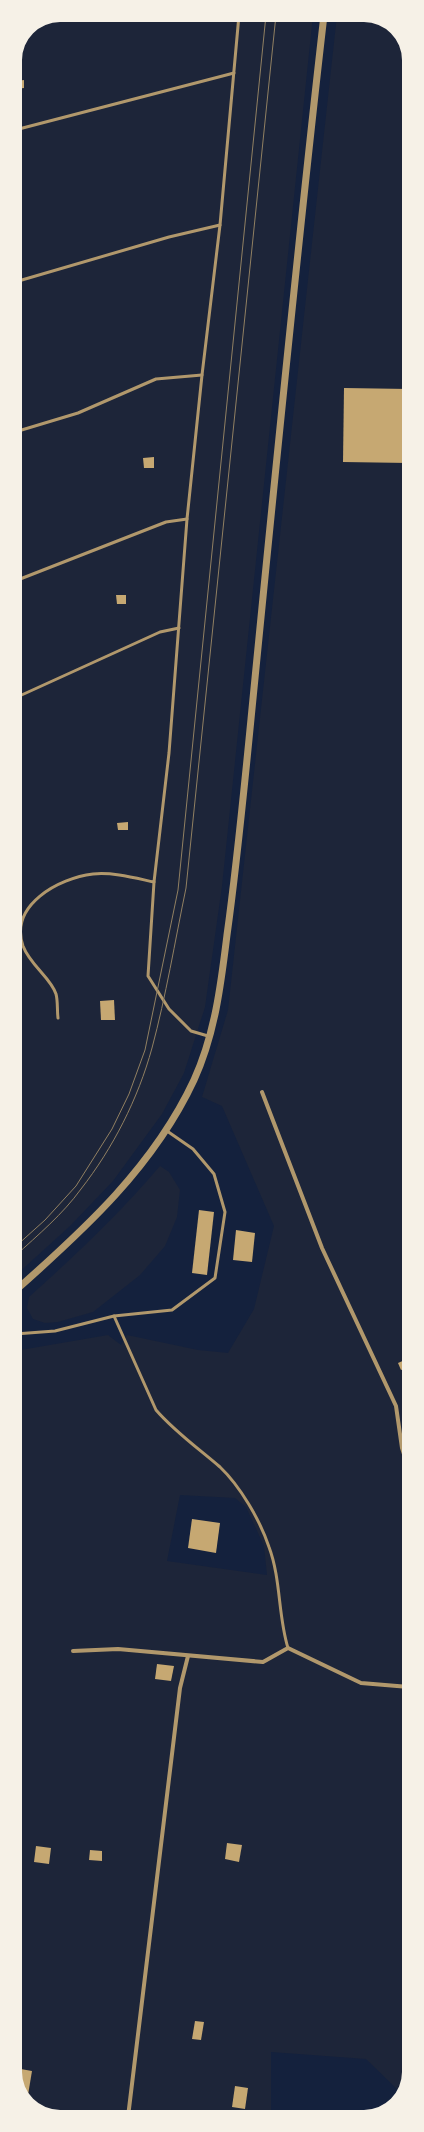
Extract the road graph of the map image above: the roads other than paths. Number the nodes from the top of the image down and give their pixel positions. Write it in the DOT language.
graph roads {
  1 [pos="238,22"];
  2 [pos="323,22"];
  3 [pos="234,73"];
  4 [pos="22,128"];
  5 [pos="220,225"];
  6 [pos="22,280"];
  7 [pos="202,374"];
  8 [pos="22,430"];
  9 [pos="187,519"];
  10 [pos="22,578"];
  11 [pos="178,628"];
  12 [pos="22,695"];
  13 [pos="154,882"];
  14 [pos="22,920"];
  15 [pos="22,934"];
  16 [pos="58,1018"];
  17 [pos="208,1036"];
  18 [pos="262,1092"];
  19 [pos="167,1131"];
  20 [pos="22,1285"];
  21 [pos="114,1316"];
  22 [pos="22,1333"];
  23 [pos="402,1448"];
  24 [pos="288,1648"];
  25 [pos="73,1651"];
  26 [pos="188,1656"];
  27 [pos="402,1686"];
  28 [pos="129,2110"];
  1 -- 3 [label="lane"];
  2 -- 17 [label="street"];
  3 -- 4 [label="lane"];
  3 -- 5 [label="lane"];
  5 -- 6 [label="lane"];
  5 -- 7 [label="lane"];
  7 -- 8 [label="lane"];
  7 -- 9 [label="lane"];
  9 -- 10 [label="lane"];
  9 -- 11 [label="lane"];
  11 -- 12 [label="lane"];
  11 -- 13 [label="lane"];
  13 -- 14 [label="lane"];
  13 -- 17 [label="lane"];
  15 -- 16 [label="lane"];
  17 -- 19 [label="street"];
  18 -- 23 [label="street"];
  19 -- 20 [label="street"];
  19 -- 21 [label="lane"];
  21 -- 22 [label="lane"];
  21 -- 24 [label="lane"];
  24 -- 26 [label="street"];
  24 -- 27 [label="street"];
  25 -- 26 [label="street"];
  26 -- 28 [label="street"];
}
